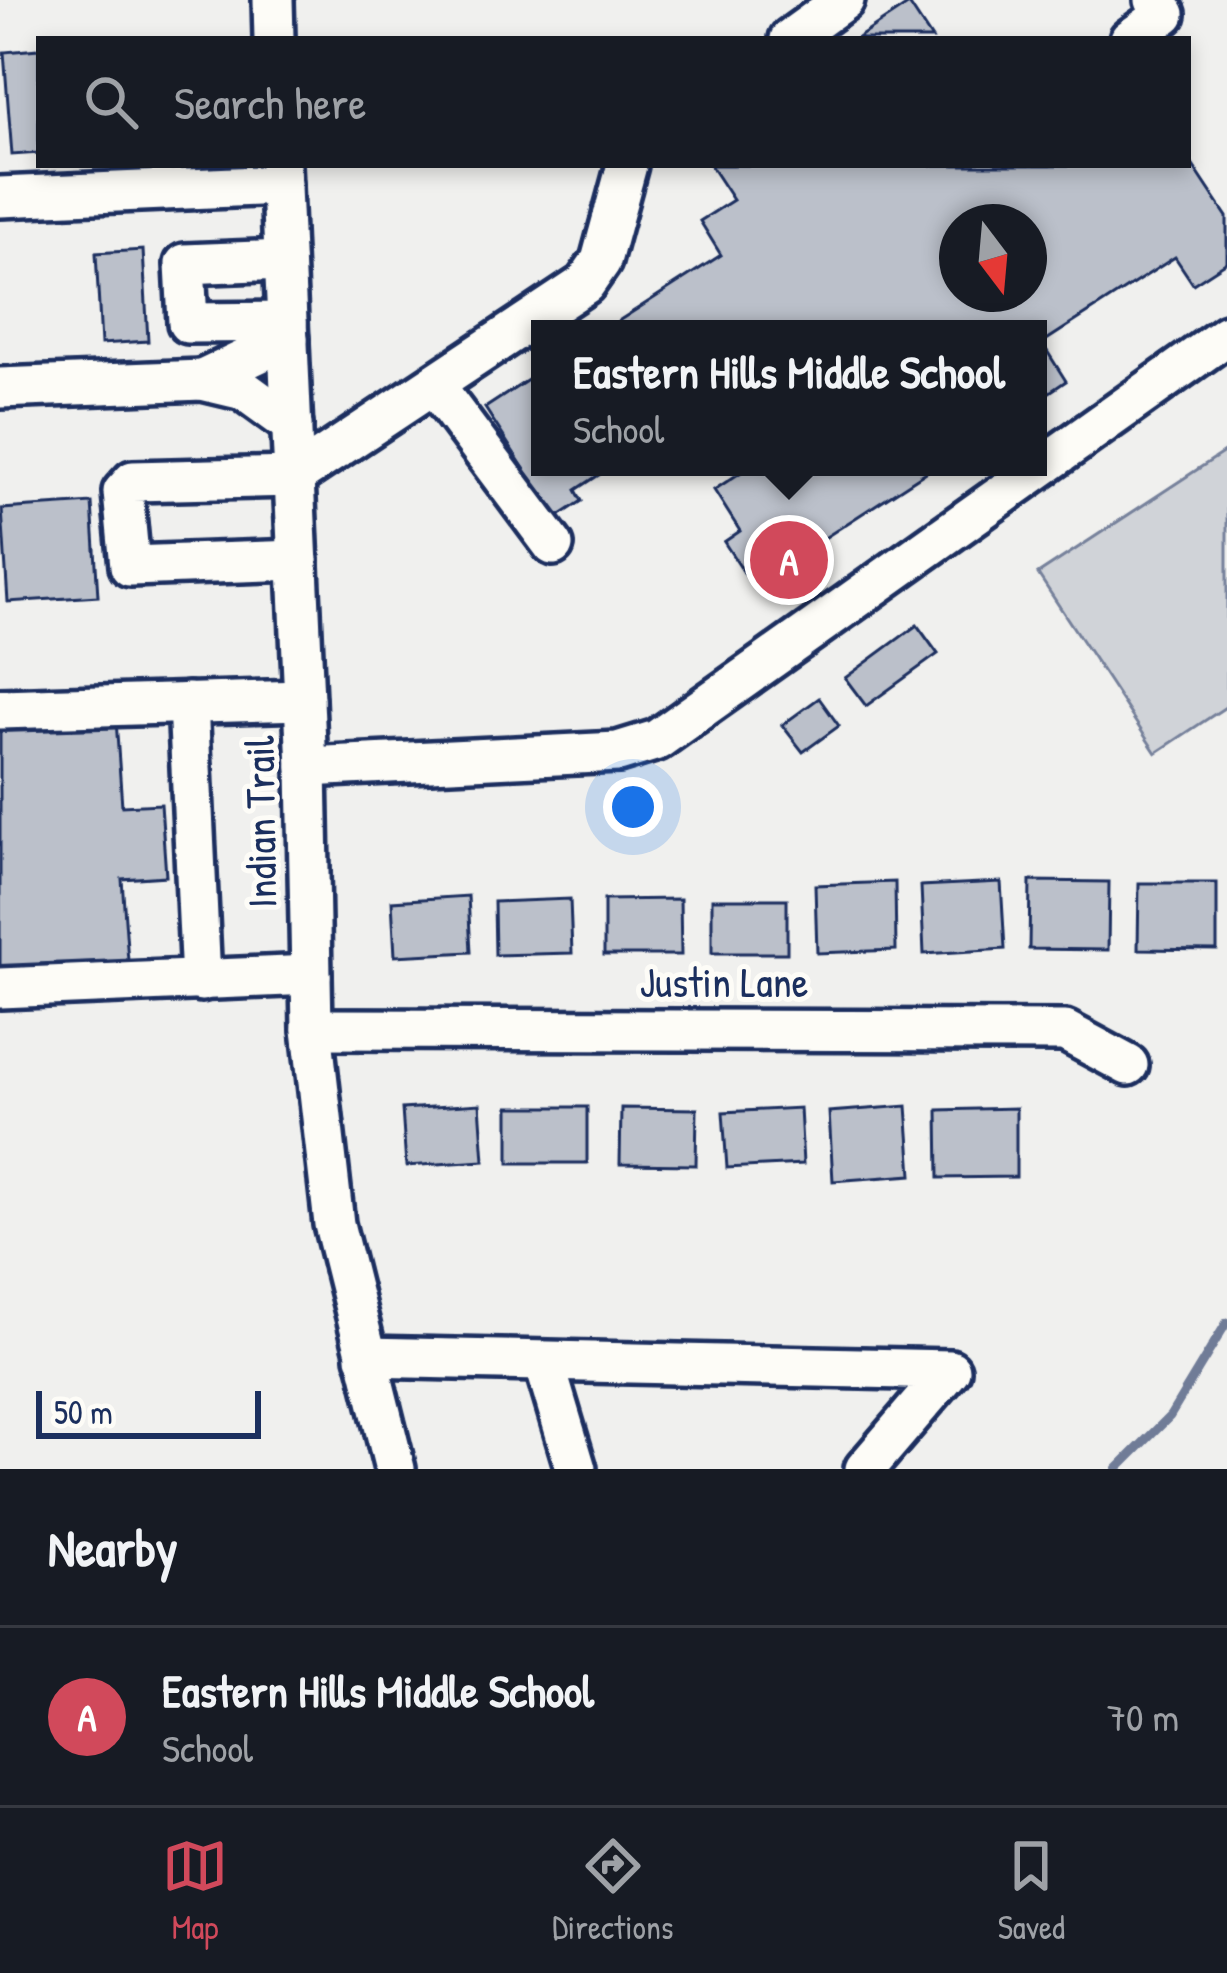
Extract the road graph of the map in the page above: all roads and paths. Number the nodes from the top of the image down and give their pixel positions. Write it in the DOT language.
graph roads {
  1 [pos="273,0"];
  2 [pos="844,0"];
  3 [pos="1155,0"];
  4 [pos="274,36"];
  5 [pos="794,36"];
  6 [pos="1134,36"];
  7 [pos="626,168"];
  8 [pos="281,175"];
  9 [pos="0,197"];
  10 [pos="284,260"];
  11 [pos="533,320"];
  12 [pos="531,322"];
  13 [pos="288,330"];
  14 [pos="1227,335"];
  15 [pos="202,380"];
  16 [pos="0,388"];
  17 [pos="436,388"];
  18 [pos="292,425"];
  19 [pos="1047,463"];
  20 [pos="1029,476"];
  21 [pos="294,477"];
  22 [pos="553,544"];
  23 [pos="298,560"];
  24 [pos="304,700"];
  25 [pos="188,704"];
  26 [pos="0,709"];
  27 [pos="308,767"];
  28 [pos="311,975"];
  29 [pos="201,981"];
  30 [pos="0,988"];
  31 [pos="312,1029"];
  32 [pos="1127,1064"];
  33 [pos="366,1357"];
  34 [pos="544,1362"];
  35 [pos="395,1469"];
  36 [pos="576,1469"];
  37 [pos="865,1469"];
  1 -- 4 [label="street"];
  2 -- 5 [label="street"];
  3 -- 6 [label="street"];
  7 -- 11 [label="street"];
  8 -- 9 [label="street"];
  8 -- 10 [label="street, Indian Trail"];
  10 -- 13 [label="street, Indian Trail"];
  10 -- 13 [label="street"];
  12 -- 17 [label="street"];
  13 -- 15 [label="street"];
  13 -- 18 [label="street, Indian Trail"];
  14 -- 19 [label="street"];
  15 -- 16 [label="street"];
  15 -- 18 [label="street"];
  17 -- 21 [label="street"];
  17 -- 22 [label="street"];
  18 -- 21 [label="street, Indian Trail"];
  20 -- 27 [label="street"];
  21 -- 23 [label="street, Indian Trail"];
  21 -- 23 [label="street"];
  23 -- 24 [label="street, Indian Trail"];
  24 -- 25 [label="street"];
  24 -- 27 [label="street, Indian Trail"];
  25 -- 26 [label="street"];
  25 -- 29 [label="street"];
  27 -- 28 [label="street, Indian Trail"];
  28 -- 29 [label="street"];
  28 -- 31 [label="street, Indian Trail"];
  29 -- 30 [label="street"];
  31 -- 32 [label="street, Justin Lane"];
  31 -- 33 [label="street, Indian Trail"];
  33 -- 34 [label="street"];
  33 -- 35 [label="street, Indian Trail"];
  34 -- 36 [label="street"];
  34 -- 37 [label="street"];
}
